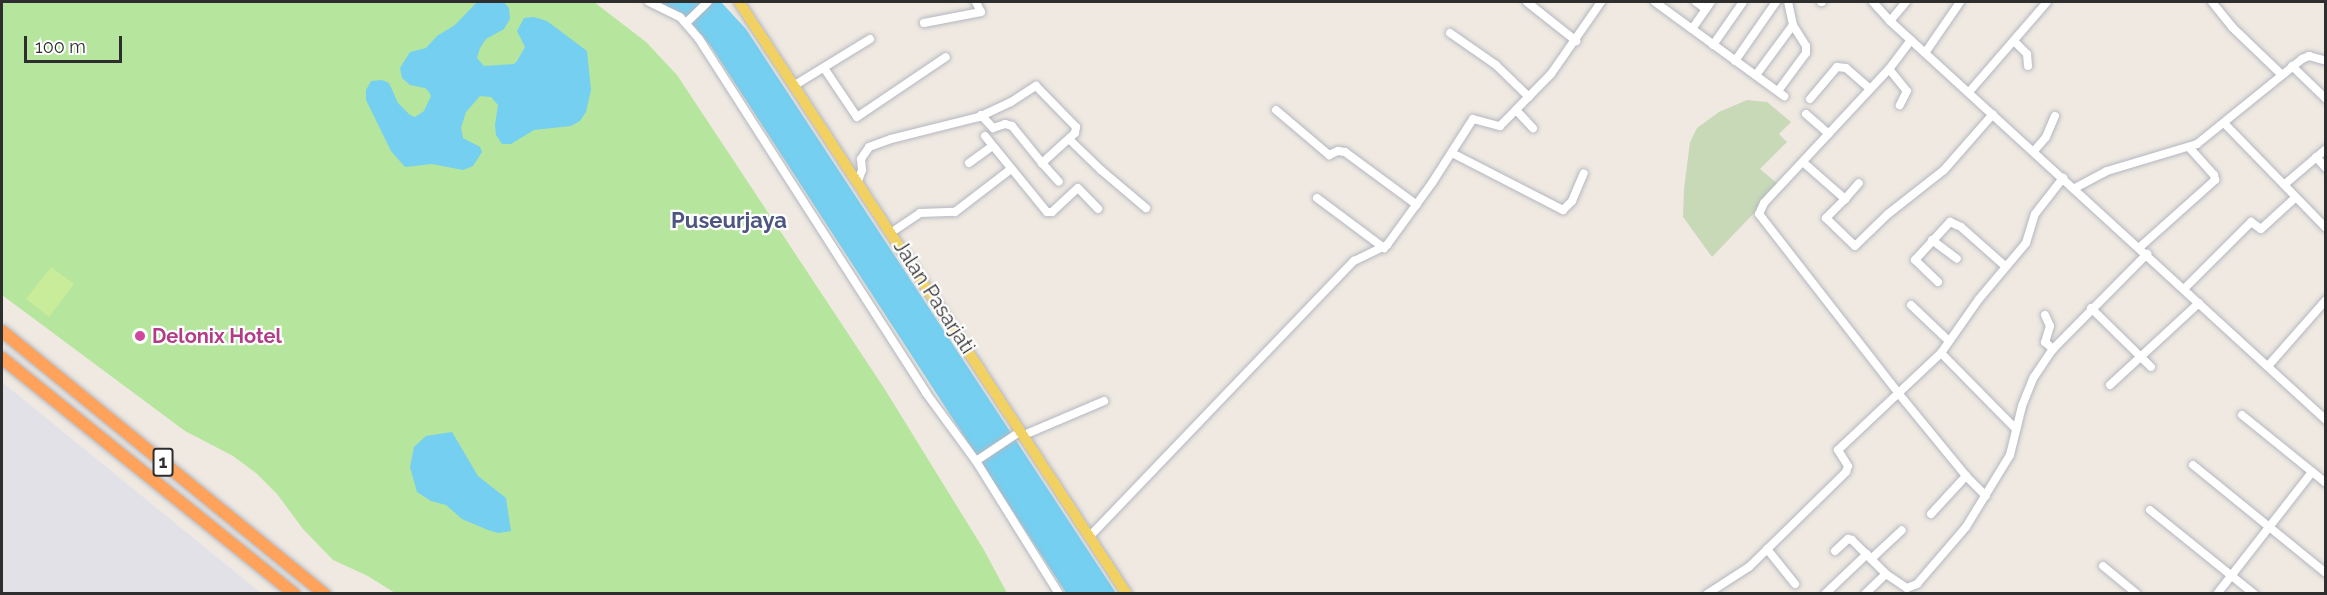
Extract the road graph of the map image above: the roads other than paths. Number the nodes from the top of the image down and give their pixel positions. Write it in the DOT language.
graph roads {
  1 [pos="650,2"];
  2 [pos="708,2"];
  3 [pos="740,2"];
  4 [pos="976,2"];
  5 [pos="1600,2"];
  6 [pos="1655,2"];
  7 [pos="1696,2"];
  8 [pos="1740,2"];
  9 [pos="1776,2"];
  10 [pos="1788,2"];
  11 [pos="1873,2"];
  12 [pos="1906,2"];
  13 [pos="1960,2"];
  14 [pos="2047,2"];
  15 [pos="2212,2"];
  16 [pos="1533,3"];
  17 [pos="1708,5"];
  18 [pos="1890,21"];
  19 [pos="686,23"];
  20 [pos="924,23"];
  21 [pos="1793,25"];
  22 [pos="1692,29"];
  23 [pos="1450,33"];
  24 [pos="870,39"];
  25 [pos="1911,40"];
  26 [pos="1576,41"];
  27 [pos="2015,42"];
  28 [pos="1713,45"];
  29 [pos="1925,52"];
  30 [pos="946,57"];
  31 [pos="1735,61"];
  32 [pos="2325,61"];
  33 [pos="2028,66"];
  34 [pos="2292,66"];
  35 [pos="824,68"];
  36 [pos="1889,69"];
  37 [pos="1756,75"];
  38 [pos="2282,75"];
  39 [pos="795,85"];
  40 [pos="1870,89"];
  41 [pos="1969,93"];
  42 [pos="1529,97"];
  43 [pos="1810,99"];
  44 [pos="2325,99"];
  45 [pos="1900,105"];
  46 [pos="1276,110"];
  47 [pos="1516,110"];
  48 [pos="1806,114"];
  49 [pos="1994,114"];
  50 [pos="981,115"];
  51 [pos="2055,116"];
  52 [pos="2224,123"];
  53 [pos="1533,128"];
  54 [pos="1829,134"];
  55 [pos="984,136"];
  56 [pos="1069,139"];
  57 [pos="992,146"];
  58 [pos="2190,148"];
  59 [pos="2325,149"];
  60 [pos="2034,151"];
  61 [pos="1452,153"];
  62 [pos="2316,157"];
  63 [pos="969,163"];
  64 [pos="1042,163"];
  65 [pos="1804,163"];
  66 [pos="2325,168"];
  67 [pos="1011,169"];
  68 [pos="1584,173"];
  69 [pos="2064,178"];
  70 [pos="858,181"];
  71 [pos="1059,182"];
  72 [pos="1858,183"];
  73 [pos="2285,184"];
  74 [pos="2075,188"];
  75 [pos="2296,197"];
  76 [pos="1317,198"];
  77 [pos="1845,200"];
  78 [pos="1417,205"];
  79 [pos="1146,208"];
  80 [pos="1098,209"];
  81 [pos="2325,228"];
  82 [pos="892,232"];
  83 [pos="1932,240"];
  84 [pos="1384,248"];
  85 [pos="2140,248"];
  86 [pos="2147,254"];
  87 [pos="1957,259"];
  88 [pos="2006,267"];
  89 [pos="1938,282"];
  90 [pos="2184,288"];
  91 [pos="2325,300"];
  92 [pos="2199,303"];
  93 [pos="1911,305"];
  94 [pos="2091,308"];
  95 [pos="2045,315"];
  96 [pos="2,331"];
  97 [pos="1950,342"];
  98 [pos="2053,349"];
  99 [pos="1941,353"];
  100 [pos="2140,356"];
  101 [pos="2,357"];
  102 [pos="2268,366"];
  103 [pos="2151,367"];
  104 [pos="2110,386"];
  105 [pos="1899,394"];
  106 [pos="1104,401"];
  107 [pos="2242,415"];
  108 [pos="2324,415"];
  109 [pos="2016,429"];
  110 [pos="1020,434"];
  111 [pos="976,461"];
  112 [pos="2193,465"];
  113 [pos="2312,472"];
  114 [pos="1966,476"];
  115 [pos="2325,483"];
  116 [pos="1986,496"];
  117 [pos="2150,510"];
  118 [pos="1930,514"];
  119 [pos="2270,528"];
  120 [pos="1902,530"];
  121 [pos="1091,535"];
  122 [pos="1767,549"];
  123 [pos="1835,551"];
  124 [pos="1869,557"];
  125 [pos="2103,566"];
  126 [pos="2325,573"];
  127 [pos="1886,574"];
  128 [pos="2233,575"];
  129 [pos="1795,584"];
  130 [pos="295,594"];
  131 [pos="325,594"];
  132 [pos="1059,594"];
  133 [pos="1127,594"];
  134 [pos="1707,594"];
  135 [pos="1825,594"];
  136 [pos="1865,594"];
  137 [pos="2137,594"];
  138 [pos="2217,594"];
  139 [pos="2254,594"];
  1 -- 19 [label="street"];
  2 -- 19 [label="street"];
  3 -- 39 [label="main road, Jalan Pasarjati"];
  4 -- 20 [label="street"];
  5 -- 26 [label="street"];
  6 -- 22 [label="street"];
  7 -- 17 [label="street"];
  8 -- 28 [label="street"];
  9 -- 31 [label="street"];
  10 -- 21 [label="street"];
  11 -- 18 [label="street"];
  12 -- 18 [label="street"];
  13 -- 29 [label="street"];
  14 -- 27 [label="street"];
  15 -- 38 [label="street"];
  16 -- 26 [label="street"];
  17 -- 22 [label="street"];
  18 -- 25 [label="street"];
  19 -- 111 [label="street"];
  21 -- 37 [label="street"];
  21 -- 37 [label="street"];
  22 -- 28 [label="street"];
  23 -- 42 [label="street"];
  24 -- 35 [label="street"];
  25 -- 29 [label="street"];
  25 -- 36 [label="street"];
  26 -- 42 [label="street"];
  27 -- 33 [label="street"];
  27 -- 41 [label="street"];
  28 -- 31 [label="street"];
  29 -- 41 [label="street"];
  30 -- 35 [label="street"];
  31 -- 37 [label="street"];
  32 -- 34 [label="street"];
  34 -- 38 [label="street"];
  34 -- 44 [label="street"];
  35 -- 39 [label="street"];
  36 -- 40 [label="street"];
  36 -- 45 [label="street"];
  38 -- 52 [label="street"];
  39 -- 70 [label="main road, Jalan Pasarjati"];
  40 -- 43 [label="street"];
  40 -- 54 [label="street"];
  41 -- 49 [label="street"];
  42 -- 47 [label="street"];
  46 -- 78 [label="street"];
  47 -- 53 [label="street"];
  47 -- 61 [label="street"];
  48 -- 54 [label="street"];
  49 -- 60 [label="street"];
  49 -- 77 [label="street"];
  50 -- 56 [label="street"];
  50 -- 64 [label="street"];
  50 -- 70 [label="street"];
  51 -- 60 [label="street"];
  52 -- 58 [label="street"];
  52 -- 73 [label="street"];
  54 -- 65 [label="street"];
  55 -- 57 [label="street"];
  56 -- 64 [label="street"];
  56 -- 79 [label="street"];
  57 -- 63 [label="street"];
  57 -- 67 [label="street"];
  58 -- 74 [label="street"];
  58 -- 85 [label="street"];
  59 -- 62 [label="street"];
  60 -- 69 [label="street"];
  61 -- 68 [label="street"];
  61 -- 78 [label="street"];
  62 -- 66 [label="street"];
  62 -- 73 [label="street"];
  64 -- 71 [label="street"];
  65 -- 77 [label="street"];
  65 -- 105 [label="street"];
  67 -- 80 [label="street"];
  67 -- 82 [label="street"];
  69 -- 74 [label="street"];
  69 -- 88 [label="street"];
  70 -- 82 [label="main road, Jalan Pasarjati"];
  72 -- 77 [label="street"];
  73 -- 75 [label="street"];
  74 -- 85 [label="street"];
  75 -- 81 [label="street"];
  75 -- 90 [label="street"];
  76 -- 84 [label="street"];
  78 -- 84 [label="street"];
  82 -- 110 [label="main road, Jalan Pasarjati"];
  83 -- 87 [label="street"];
  83 -- 88 [label="street"];
  83 -- 89 [label="street"];
  84 -- 121 [label="street"];
  85 -- 86 [label="street"];
  86 -- 90 [label="street"];
  86 -- 94 [label="street"];
  88 -- 97 [label="street"];
  90 -- 92 [label="street"];
  91 -- 102 [label="street"];
  92 -- 100 [label="street"];
  92 -- 102 [label="street"];
  93 -- 97 [label="street"];
  94 -- 98 [label="street"];
  94 -- 100 [label="street"];
  95 -- 98 [label="street"];
  96 -- 131 [label="highway, 1"];
  97 -- 99 [label="street"];
  98 -- 109 [label="street"];
  99 -- 105 [label="street"];
  99 -- 109 [label="street"];
  100 -- 103 [label="street"];
  100 -- 104 [label="street"];
  101 -- 130 [label="highway, 1"];
  102 -- 108 [label="street"];
  105 -- 114 [label="street"];
  105 -- 122 [label="street"];
  106 -- 110 [label="street"];
  107 -- 113 [label="street"];
  109 -- 116 [label="street"];
  110 -- 111 [label="street"];
  110 -- 121 [label="main road, Jalan Pasarjati"];
  111 -- 132 [label="street"];
  112 -- 119 [label="street"];
  113 -- 115 [label="street"];
  113 -- 119 [label="street"];
  114 -- 116 [label="street"];
  114 -- 118 [label="street"];
  116 -- 127 [label="street"];
  117 -- 128 [label="street"];
  119 -- 126 [label="street"];
  119 -- 128 [label="street"];
  120 -- 124 [label="street"];
  121 -- 133 [label="main road, Jalan Pasarjati"];
  122 -- 129 [label="street"];
  122 -- 134 [label="street"];
  123 -- 124 [label="street"];
  124 -- 127 [label="street"];
  124 -- 135 [label="street"];
  125 -- 137 [label="street"];
  127 -- 136 [label="street"];
  128 -- 138 [label="street"];
  128 -- 139 [label="street"];
}
